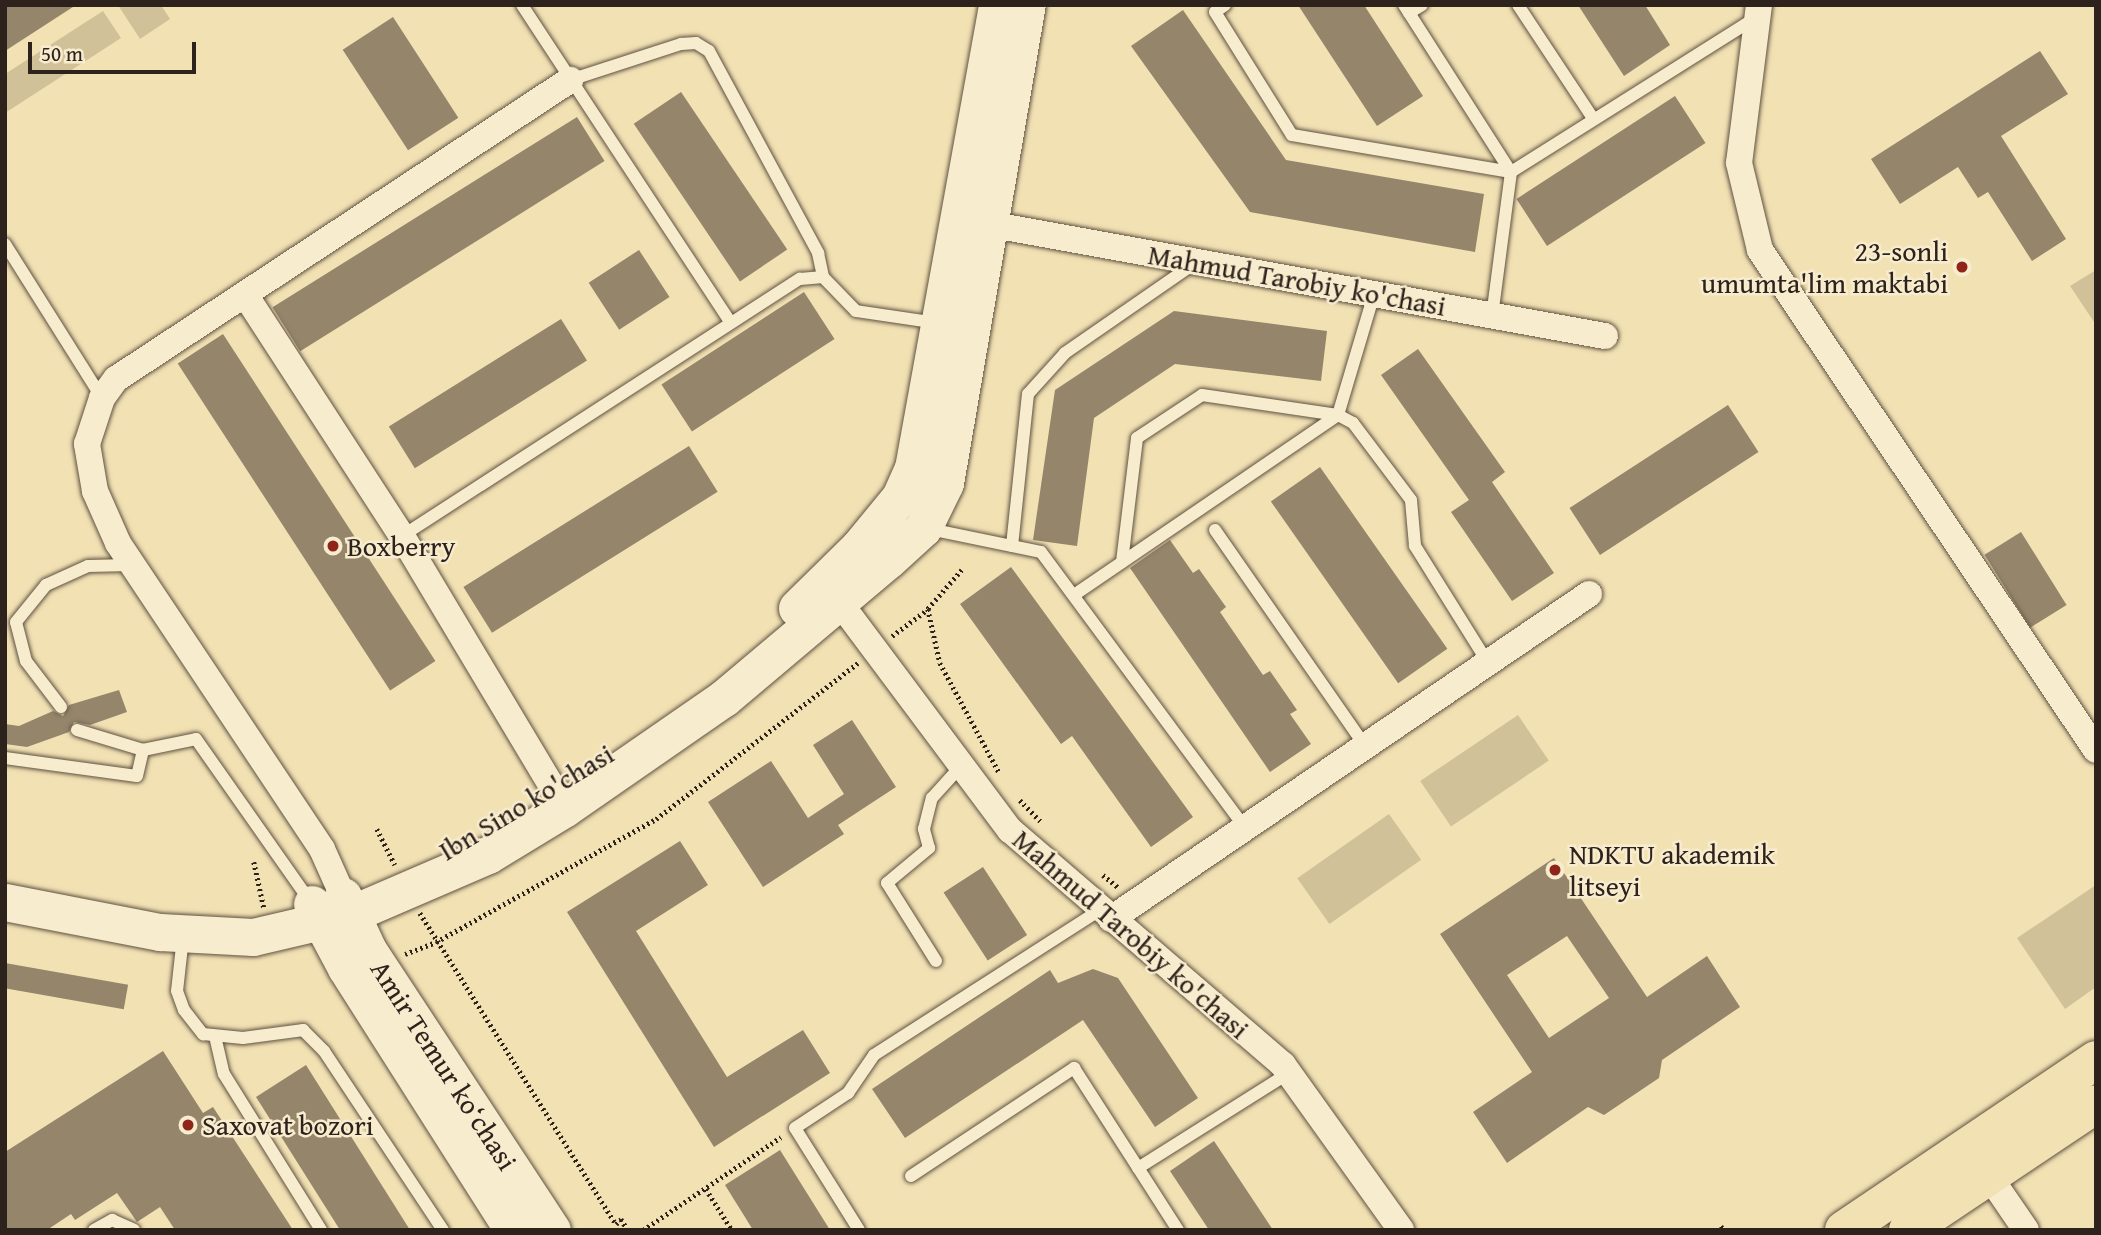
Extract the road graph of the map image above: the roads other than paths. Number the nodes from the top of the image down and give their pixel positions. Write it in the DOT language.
graph roads {
  1 [pos="522,5"];
  2 [pos="997,5"];
  3 [pos="1027,5"];
  4 [pos="1225,5"];
  5 [pos="1422,5"];
  6 [pos="1518,5"];
  7 [pos="1407,9"];
  8 [pos="1758,11"];
  9 [pos="570,80"];
  10 [pos="1592,117"];
  11 [pos="1511,172"];
  12 [pos="988,224"];
  13 [pos="5,244"];
  14 [pos="1196,262"];
  15 [pos="823,277"];
  16 [pos="1374,294"];
  17 [pos="246,296"];
  18 [pos="1492,316"];
  19 [pos="730,322"];
  20 [pos="939,323"];
  21 [pos="1605,336"];
  22 [pos="103,398"];
  23 [pos="1338,415"];
  24 [pos="906,519"];
  25 [pos="1215,530"];
  26 [pos="402,536"];
  27 [pos="1012,546"];
  28 [pos="1122,562"];
  29 [pos="130,565"];
  30 [pos="832,591"];
  31 [pos="1589,594"];
  32 [pos="1074,595"];
  33 [pos="1488,663"];
  34 [pos="61,708"];
  35 [pos="77,730"];
  36 [pos="1365,746"];
  37 [pos="143,750"];
  38 [pos="2096,750"];
  39 [pos="5,758"];
  40 [pos="961,766"];
  41 [pos="560,799"];
  42 [pos="1245,828"];
  43 [pos="5,879"];
  44 [pos="5,902"];
  45 [pos="332,910"];
  46 [pos="1106,914"];
  47 [pos="184,933"];
  48 [pos="936,961"];
  49 [pos="215,1035"];
  50 [pos="2096,1060"];
  51 [pos="1289,1073"];
  52 [pos="2096,1104"];
  53 [pos="1138,1168"];
  54 [pos="911,1176"];
  55 [pos="1989,1176"];
  56 [pos="94,1230"];
  57 [pos="134,1230"];
  58 [pos="321,1230"];
  59 [pos="443,1230"];
  60 [pos="513,1230"];
  61 [pos="552,1230"];
  62 [pos="859,1230"];
  63 [pos="1178,1230"];
  64 [pos="1401,1230"];
  65 [pos="1844,1230"];
  66 [pos="1908,1230"];
  67 [pos="2026,1230"];
  1 -- 9 [label="lane"];
  2 -- 20 [label="main road"];
  3 -- 12 [label="main road"];
  4 -- 11 [label="lane"];
  5 -- 7 [label="lane"];
  6 -- 10 [label="lane"];
  7 -- 11 [label="lane"];
  8 -- 10 [label="lane"];
  8 -- 38 [label="street"];
  9 -- 15 [label="lane"];
  9 -- 17 [label="street"];
  9 -- 19 [label="lane"];
  10 -- 11 [label="lane"];
  11 -- 18 [label="lane"];
  12 -- 14 [label="street, Mahmud Tarobiy ko'chasi"];
  12 -- 24 [label="main road"];
  13 -- 22 [label="lane"];
  14 -- 16 [label="street, Mahmud Tarobiy ko'chasi"];
  14 -- 27 [label="lane"];
  15 -- 19 [label="lane"];
  15 -- 20 [label="lane"];
  16 -- 18 [label="street, Mahmud Tarobiy ko'chasi"];
  16 -- 23 [label="lane"];
  17 -- 22 [label="street"];
  17 -- 26 [label="street"];
  18 -- 21 [label="street, Mahmud Tarobiy ko'chasi"];
  19 -- 26 [label="lane"];
  20 -- 24 [label="main road"];
  22 -- 29 [label="street"];
  23 -- 28 [label="lane"];
  23 -- 28 [label="lane"];
  23 -- 33 [label="lane"];
  24 -- 27 [label="lane"];
  24 -- 30 [label="main road"];
  24 -- 30 [label="main road"];
  25 -- 36 [label="lane"];
  26 -- 41 [label="street"];
  27 -- 32 [label="lane"];
  28 -- 32 [label="lane"];
  29 -- 34 [label="lane"];
  29 -- 45 [label="street"];
  30 -- 40 [label="street, Mahmud Tarobiy ko'chasi"];
  30 -- 41 [label="main road"];
  31 -- 33 [label="street"];
  32 -- 42 [label="lane"];
  33 -- 36 [label="street"];
  35 -- 37 [label="lane"];
  36 -- 42 [label="street"];
  37 -- 39 [label="lane"];
  37 -- 45 [label="lane"];
  40 -- 46 [label="street, Mahmud Tarobiy ko'chasi"];
  40 -- 48 [label="lane"];
  41 -- 45 [label="main road"];
  42 -- 46 [label="street"];
  43 -- 45 [label="main road"];
  44 -- 47 [label="main road"];
  45 -- 47 [label="main road"];
  45 -- 60 [label="main road, Amir Temur ko‘chasi"];
  45 -- 61 [label="main road, Amir Temur ko‘chasi"];
  46 -- 51 [label="street, Mahmud Tarobiy ko'chasi"];
  46 -- 62 [label="lane"];
  47 -- 49 [label="lane"];
  49 -- 58 [label="lane"];
  49 -- 59 [label="lane"];
  50 -- 65 [label="main road"];
  51 -- 53 [label="lane"];
  51 -- 64 [label="street, Mahmud Tarobiy ko'chasi"];
  52 -- 55 [label="main road"];
  53 -- 54 [label="lane"];
  53 -- 63 [label="lane"];
  55 -- 66 [label="main road"];
  55 -- 67 [label="street"];
  56 -- 57 [label="lane"];
}
